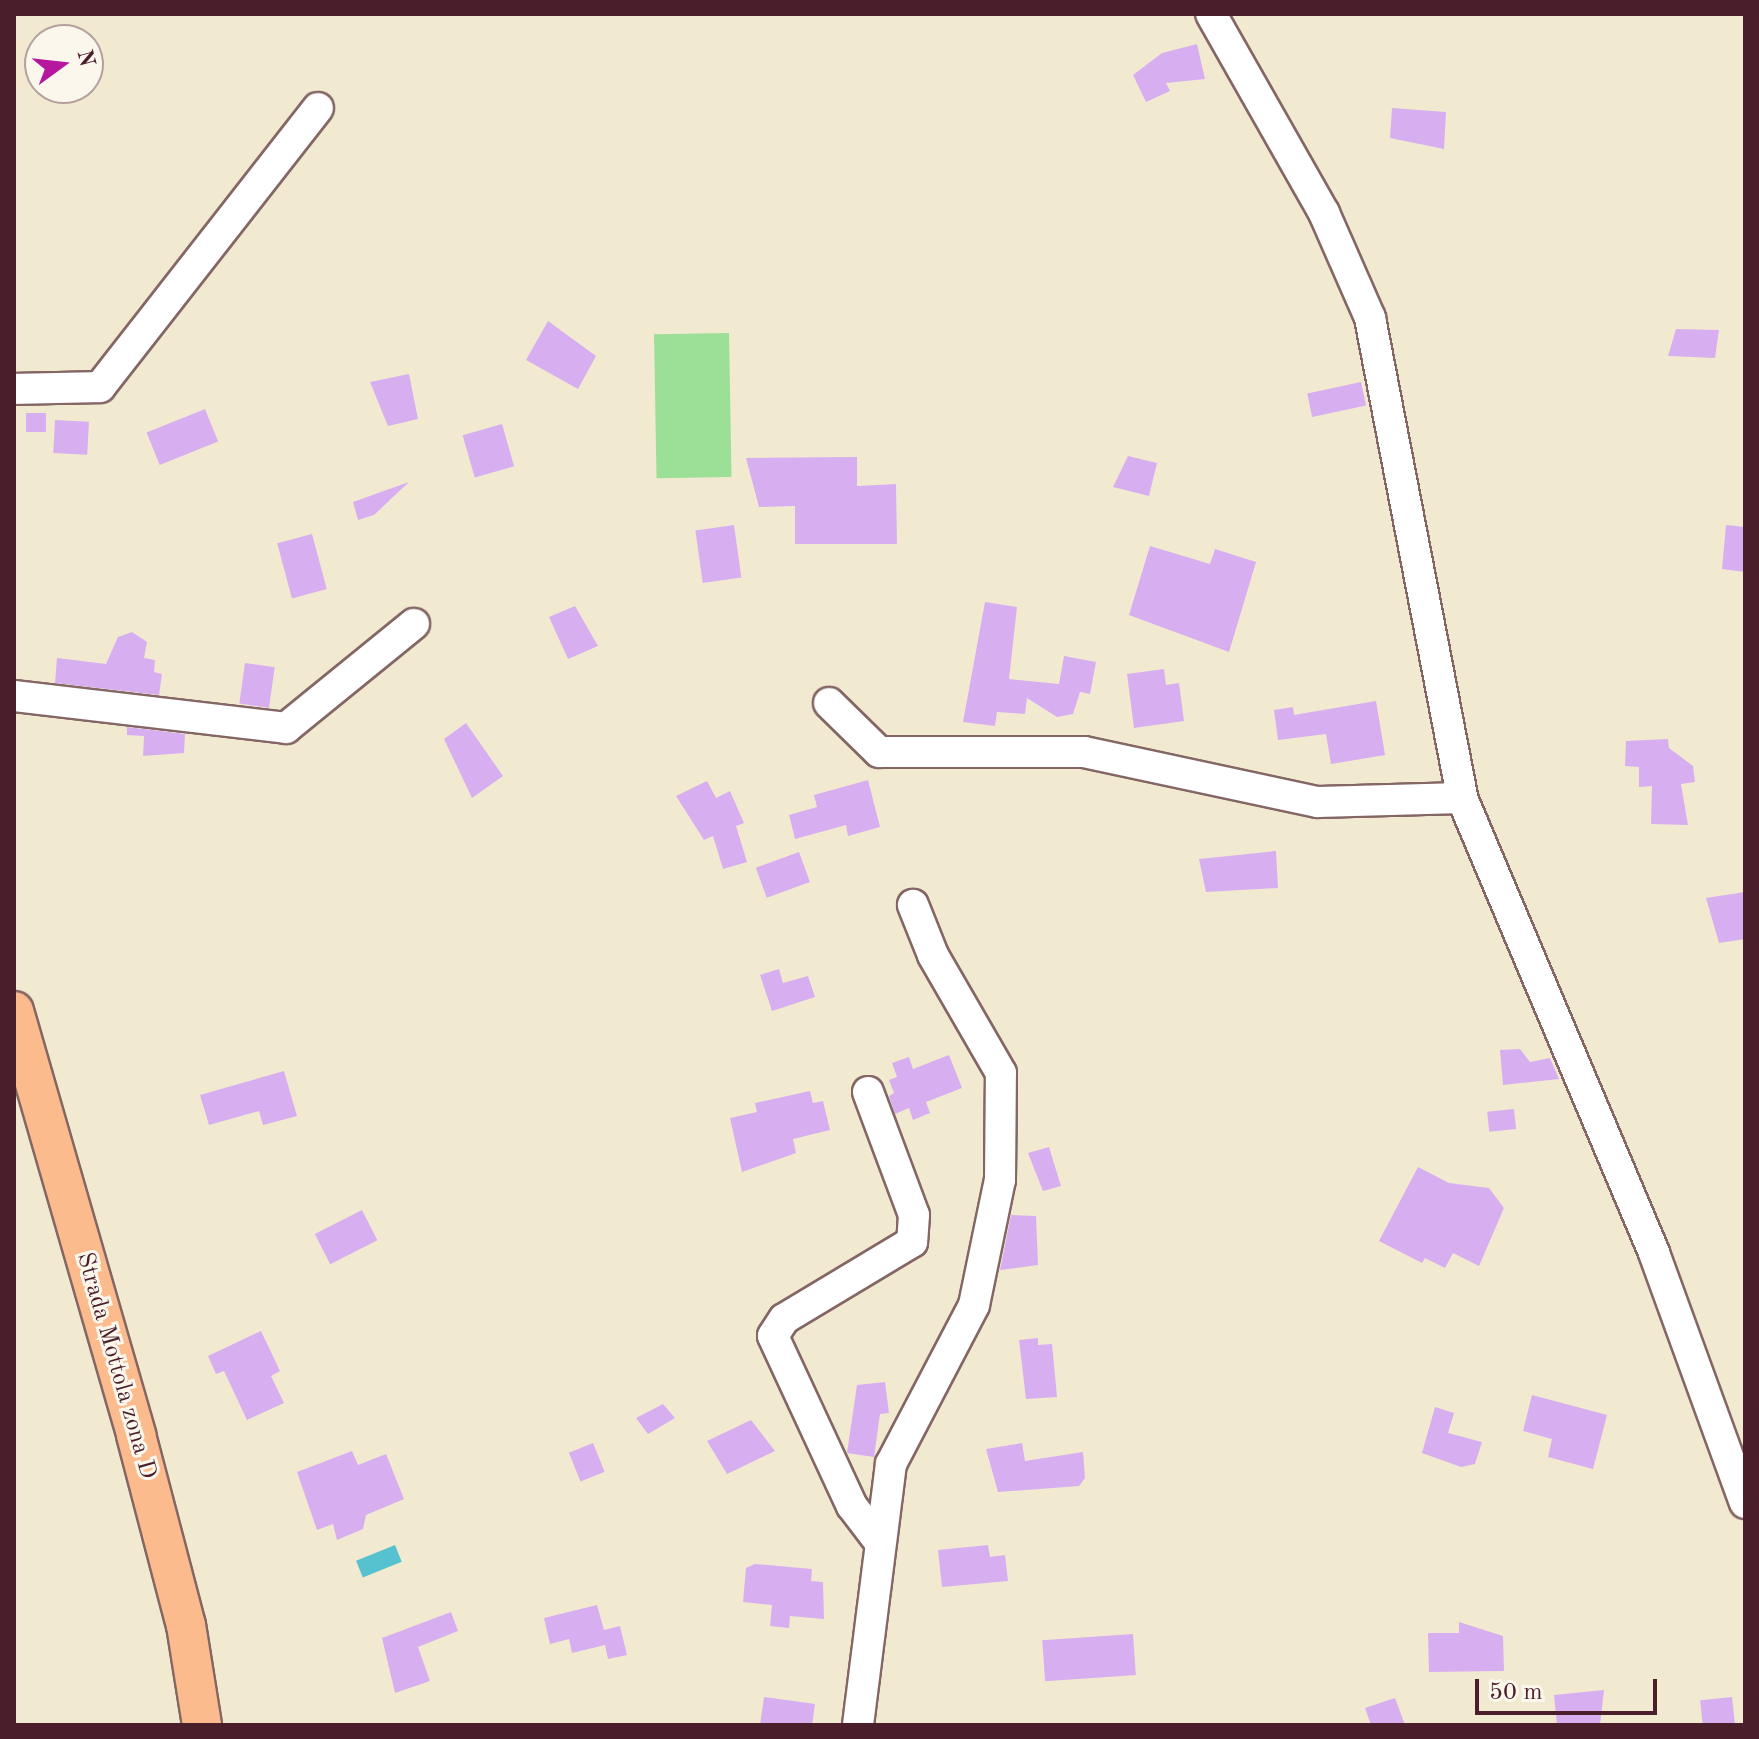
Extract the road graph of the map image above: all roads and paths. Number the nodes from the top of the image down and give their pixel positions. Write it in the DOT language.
graph roads {
  1 [pos="1211,14"];
  2 [pos="318,108"];
  3 [pos="14,389"];
  4 [pos="414,624"];
  5 [pos="14,696"];
  6 [pos="829,703"];
  7 [pos="1462,798"];
  8 [pos="913,905"];
  9 [pos="14,1011"];
  10 [pos="868,1092"];
  11 [pos="1745,1503"];
  12 [pos="878,1540"];
  13 [pos="202,1725"];
  14 [pos="858,1725"];
  1 -- 7 [label="street"];
  2 -- 3 [label="street"];
  4 -- 5 [label="street"];
  6 -- 7 [label="street"];
  7 -- 11 [label="street"];
  8 -- 12 [label="street"];
  9 -- 13 [label="main road, Strada Mottola zona D"];
  10 -- 12 [label="street"];
  12 -- 14 [label="street"];
}
